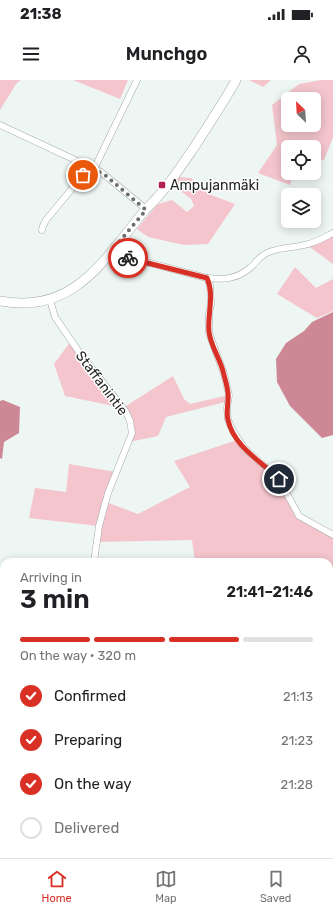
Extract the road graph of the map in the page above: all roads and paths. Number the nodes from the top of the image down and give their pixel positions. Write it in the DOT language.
graph roads {
  1 [pos="137,80"];
  2 [pos="236,80"];
  3 [pos="0,125"];
  4 [pos="92,168"];
  5 [pos="146,210"];
  6 [pos="42,230"];
  7 [pos="333,233"];
  8 [pos="113,249"];
  9 [pos="207,278"];
  10 [pos="50,300"];
  11 [pos="0,301"];
  12 [pos="333,535"];
  13 [pos="95,558"];
  1 -- 4 [label="street"];
  2 -- 5 [label="street"];
  3 -- 4 [label="street"];
  4 -- 5 [label="street"];
  4 -- 6 [label="street"];
  5 -- 8 [label="street"];
  7 -- 9 [label="street"];
  8 -- 9 [label="street"];
  8 -- 10 [label="street"];
  9 -- 12 [label="street"];
  10 -- 11 [label="street"];
  10 -- 13 [label="street, Staffanintie"];
}
